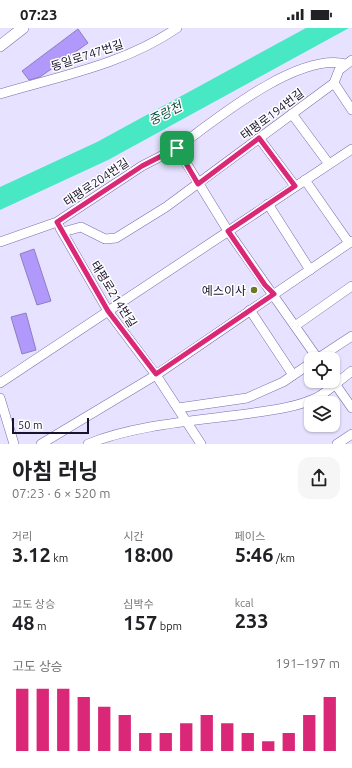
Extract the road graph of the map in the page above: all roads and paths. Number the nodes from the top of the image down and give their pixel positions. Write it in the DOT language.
graph roads {
  1 [pos="23,28"];
  2 [pos="177,28"];
  3 [pos="0,46"];
  4 [pos="349,62"];
  5 [pos="334,82"];
  6 [pos="0,94"];
  7 [pos="352,110"];
  8 [pos="292,114"];
  9 [pos="259,138"];
  10 [pos="177,148"];
  11 [pos="352,149"];
  12 [pos="329,164"];
  13 [pos="305,180"];
  14 [pos="198,184"];
  15 [pos="295,186"];
  16 [pos="268,204"];
  17 [pos="57,222"];
  18 [pos="228,231"];
  19 [pos="63,232"];
  20 [pos="0,242"];
  21 [pos="351,242"];
  22 [pos="310,270"];
  23 [pos="352,286"];
  24 [pos="274,294"];
  25 [pos="250,310"];
  26 [pos="108,311"];
  27 [pos="295,326"];
  28 [pos="352,336"];
  29 [pos="311,352"];
  30 [pos="328,352"];
  31 [pos="304,368"];
  32 [pos="352,370"];
  33 [pos="156,374"];
  34 [pos="293,375"];
  35 [pos="340,378"];
  36 [pos="0,382"];
  37 [pos="328,388"];
  38 [pos="338,388"];
  39 [pos="0,398"];
  40 [pos="178,408"];
  41 [pos="352,408"];
  42 [pos="186,422"];
  43 [pos="121,434"];
  44 [pos="352,434"];
  45 [pos="14,444"];
  46 [pos="41,444"];
  47 [pos="88,444"];
  48 [pos="124,444"];
  49 [pos="201,444"];
  50 [pos="337,444"];
  1 -- 3 [label="street"];
  2 -- 6 [label="street, 동일로747번길"];
  4 -- 5 [label="street"];
  4 -- 10 [label="street, 태평로204번길"];
  5 -- 7 [label="street"];
  5 -- 8 [label="street, 태평로194번길"];
  8 -- 9 [label="street, 태평로194번길"];
  8 -- 12 [label="street"];
  9 -- 14 [label="street, 태평로194번길"];
  9 -- 15 [label="street"];
  10 -- 14 [label="street"];
  10 -- 17 [label="street, 태평로204번길"];
  11 -- 12 [label="street"];
  12 -- 13 [label="street"];
  13 -- 15 [label="street"];
  13 -- 21 [label="street"];
  14 -- 18 [label="street"];
  14 -- 19 [label="street"];
  15 -- 16 [label="street"];
  16 -- 18 [label="street"];
  16 -- 22 [label="street"];
  17 -- 19 [label="street, 태평로214번길"];
  17 -- 20 [label="street, 태평로204번길"];
  18 -- 24 [label="street"];
  18 -- 26 [label="street"];
  19 -- 26 [label="street, 태평로214번길"];
  21 -- 22 [label="street"];
  22 -- 24 [label="street"];
  23 -- 27 [label="street"];
  24 -- 25 [label="street"];
  24 -- 27 [label="street"];
  25 -- 33 [label="street"];
  25 -- 34 [label="street"];
  26 -- 33 [label="street, 태평로214번길"];
  26 -- 36 [label="street"];
  27 -- 29 [label="street"];
  28 -- 30 [label="street"];
  31 -- 34 [label="street"];
  32 -- 35 [label="street"];
  33 -- 40 [label="street, 태평로214번길"];
  33 -- 46 [label="street"];
  34 -- 40 [label="street"];
  37 -- 42 [label="street"];
  38 -- 41 [label="street"];
  39 -- 45 [label="street"];
  40 -- 42 [label="street, 태평로214번길"];
  42 -- 43 [label="street"];
  42 -- 49 [label="street, 태평로214번길"];
  43 -- 47 [label="street"];
  43 -- 48 [label="street"];
  44 -- 50 [label="street"];
}
